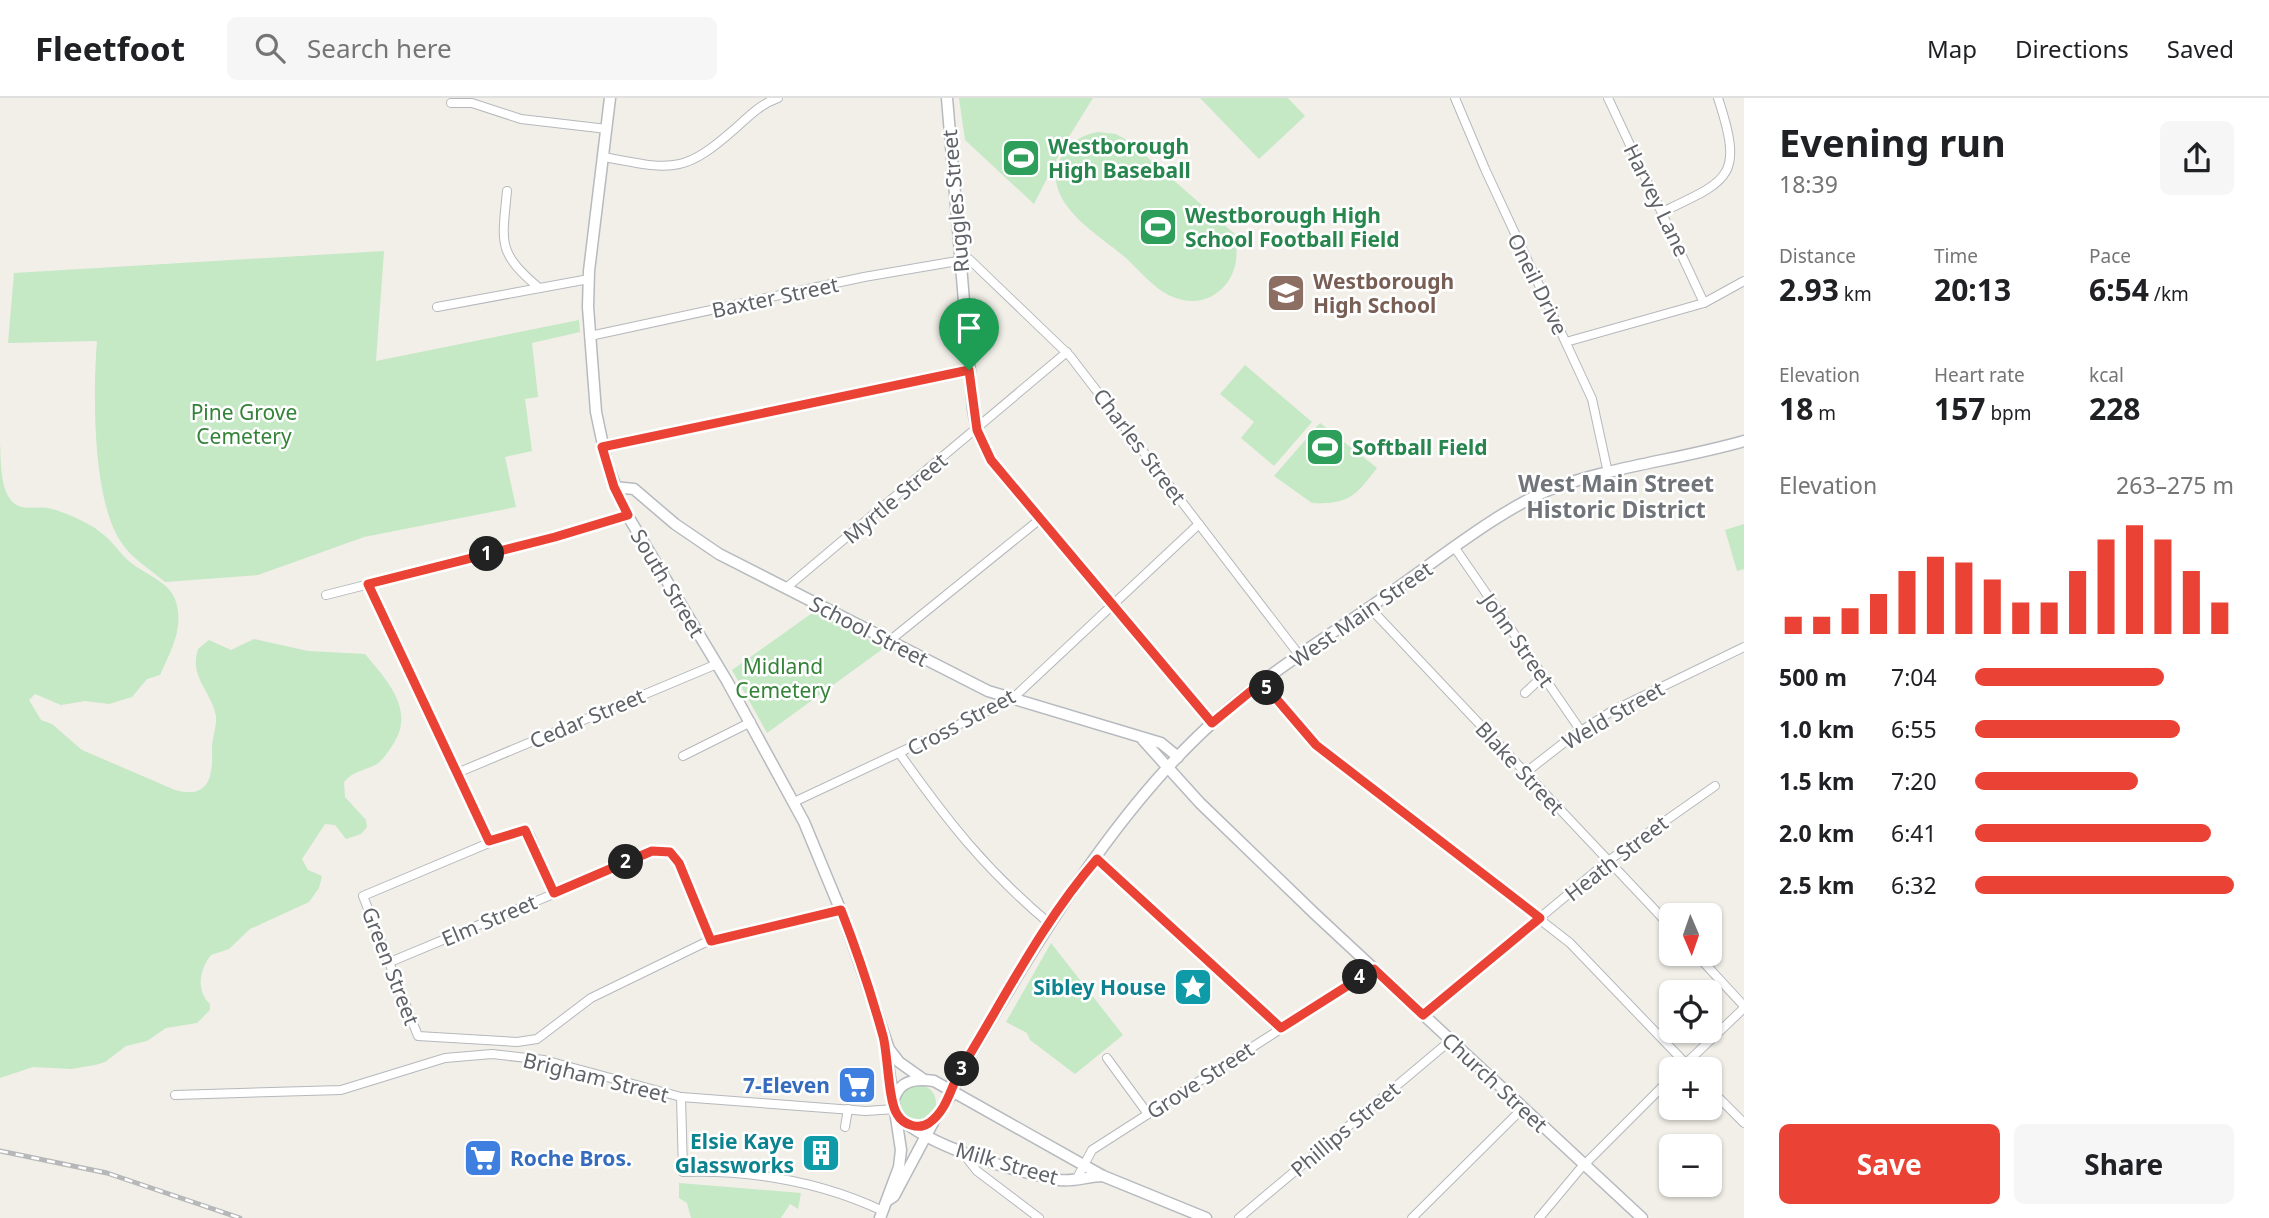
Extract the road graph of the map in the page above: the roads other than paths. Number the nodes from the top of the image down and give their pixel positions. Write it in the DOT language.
graph roads {
  1 [pos="610,98"];
  2 [pos="778,98"];
  3 [pos="947,98"];
  4 [pos="1455,98"];
  5 [pos="1608,98"];
  6 [pos="1718,98"];
  7 [pos="451,103"];
  8 [pos="607,129"];
  9 [pos="604,157"];
  10 [pos="507,191"];
  11 [pos="1662,212"];
  12 [pos="960,258"];
  13 [pos="589,279"];
  14 [pos="1744,281"];
  15 [pos="539,288"];
  16 [pos="1704,303"];
  17 [pos="437,307"];
  18 [pos="590,336"];
  19 [pos="1566,341"];
  20 [pos="1067,352"];
  21 [pos="969,370"];
  22 [pos="977,430"];
  23 [pos="1744,441"];
  24 [pos="602,447"];
  25 [pos="1608,473"];
  26 [pos="614,487"];
  27 [pos="628,515"];
  28 [pos="1039,520"];
  29 [pos="1199,524"];
  30 [pos="1455,548"];
  31 [pos="368,584"];
  32 [pos="786,589"];
  33 [pos="326,595"];
  34 [pos="1113,606"];
  35 [pos="1370,608"];
  36 [pos="888,642"];
  37 [pos="1744,647"];
  38 [pos="1300,656"];
  39 [pos="717,664"];
  40 [pos="1543,676"];
  41 [pos="1262,682"];
  42 [pos="1525,693"];
  43 [pos="1012,700"];
  44 [pos="751,722"];
  45 [pos="1212,723"];
  46 [pos="1581,731"];
  47 [pos="1143,740"];
  48 [pos="900,754"];
  49 [pos="683,756"];
  50 [pos="1178,757"];
  51 [pos="1169,768"];
  52 [pos="457,773"];
  53 [pos="1525,773"];
  54 [pos="1716,786"];
  55 [pos="794,802"];
  56 [pos="489,841"];
  57 [pos="1097,859"];
  58 [pos="1608,861"];
  59 [pos="554,893"];
  60 [pos="841,910"];
  61 [pos="1659,914"];
  62 [pos="1540,918"];
  63 [pos="1050,924"];
  64 [pos="711,941"];
  65 [pos="390,962"];
  66 [pos="1707,966"];
  67 [pos="1374,969"];
  68 [pos="1744,1007"];
  69 [pos="1423,1015"];
  70 [pos="1281,1028"];
  71 [pos="883,1035"];
  72 [pos="1451,1040"];
  73 [pos="1676,1057"];
  74 [pos="1695,1057"];
  75 [pos="1107,1058"];
  76 [pos="927,1080"];
  77 [pos="952,1087"];
  78 [pos="1659,1090"];
  79 [pos="175,1095"];
  80 [pos="681,1097"];
  81 [pos="1722,1101"];
  82 [pos="895,1107"];
  83 [pos="1523,1108"];
  84 [pos="848,1109"];
  85 [pos="1148,1114"];
  86 [pos="937,1115"];
  87 [pos="1744,1123"];
  88 [pos="911,1125"];
  89 [pos="845,1127"];
  90 [pos="926,1135"];
  91 [pos="947,1146"];
  92 [pos="962,1152"];
  93 [pos="915,1158"];
  94 [pos="1082,1164"];
  95 [pos="1585,1165"];
  96 [pos="1103,1176"];
  97 [pos="1076,1181"];
  98 [pos="884,1210"];
  99 [pos="1039,1218"];
  100 [pos="1206,1218"];
  101 [pos="1239,1218"];
  102 [pos="1412,1218"];
  103 [pos="1539,1218"];
  104 [pos="1642,1218"];
  1 -- 8 [label="main road, South Street"];
  2 -- 9 [label="street"];
  3 -- 12 [label="main road, Ruggles Street"];
  4 -- 19 [label="street, Oneil Drive"];
  5 -- 11 [label="street, Harvey Lane"];
  6 -- 11 [label="street"];
  7 -- 8 [label="street"];
  8 -- 9 [label="main road, South Street"];
  9 -- 13 [label="main road, South Street"];
  10 -- 15 [label="street"];
  11 -- 16 [label="street, Harvey Lane"];
  12 -- 18 [label="street, Baxter Street"];
  12 -- 20 [label="street, Charles Street"];
  12 -- 21 [label="main road, Ruggles Street"];
  13 -- 15 [label="street"];
  13 -- 18 [label="main road, South Street"];
  14 -- 16 [label="street"];
  15 -- 17 [label="street"];
  16 -- 19 [label="street"];
  18 -- 24 [label="main road, South Street"];
  19 -- 25 [label="street, Oneil Drive"];
  20 -- 22 [label="street, Myrtle Street"];
  20 -- 29 [label="street, Charles Street"];
  21 -- 22 [label="main road, Ruggles Street"];
  21 -- 24 [label="street"];
  22 -- 28 [label="main road, Ruggles Street"];
  22 -- 32 [label="street, Myrtle Street"];
  23 -- 25 [label="main road, West Main Street"];
  24 -- 26 [label="main road, South Street"];
  25 -- 30 [label="main road, West Main Street"];
  26 -- 27 [label="main road, South Street"];
  26 -- 32 [label="main road, School Street"];
  27 -- 31 [label="street"];
  27 -- 39 [label="main road, South Street"];
  28 -- 34 [label="main road, Ruggles Street"];
  28 -- 36 [label="street"];
  29 -- 34 [label="street, Cross Street"];
  29 -- 38 [label="street, Charles Street"];
  30 -- 35 [label="main road, West Main Street"];
  30 -- 40 [label="street, John Street"];
  31 -- 33 [label="street"];
  31 -- 52 [label="street"];
  32 -- 36 [label="main road, School Street"];
  34 -- 43 [label="street, Cross Street"];
  34 -- 45 [label="main road, Ruggles Street"];
  35 -- 38 [label="main road, West Main Street"];
  35 -- 53 [label="street, Blake Street"];
  36 -- 43 [label="main road, School Street"];
  37 -- 46 [label="street, Weld Street"];
  38 -- 41 [label="main road, West Main Street"];
  39 -- 44 [label="main road, South Street"];
  39 -- 52 [label="street, Cedar Street"];
  40 -- 42 [label="street"];
  40 -- 46 [label="street, John Street"];
  41 -- 45 [label="main road, West Main Street"];
  41 -- 62 [label="street"];
  43 -- 47 [label="main road, School Street"];
  43 -- 48 [label="street, Cross Street"];
  44 -- 49 [label="street"];
  44 -- 55 [label="main road, South Street"];
  45 -- 50 [label="main road, West Main Street"];
  46 -- 53 [label="street, Weld Street"];
  47 -- 50 [label="main road, School Street"];
  47 -- 51 [label="main road"];
  48 -- 55 [label="street, Cross Street"];
  48 -- 63 [label="street"];
  50 -- 51 [label="main road, West Main Street"];
  51 -- 57 [label="main road, West Main Street"];
  51 -- 67 [label="main road, Church Street"];
  52 -- 56 [label="street"];
  53 -- 58 [label="street, Blake Street"];
  54 -- 58 [label="street, Heath Street"];
  55 -- 60 [label="main road, South Street"];
  56 -- 59 [label="street"];
  56 -- 65 [label="street, Green Street"];
  57 -- 63 [label="main road, West Main Street"];
  57 -- 70 [label="street"];
  58 -- 61 [label="street, Blake Street"];
  58 -- 62 [label="street, Heath Street"];
  59 -- 64 [label="street, Elm Street"];
  59 -- 65 [label="street, Elm Street"];
  60 -- 64 [label="street"];
  60 -- 71 [label="main road, South Street"];
  62 -- 69 [label="street, Heath Street"];
  62 -- 73 [label="street"];
  63 -- 77 [label="main road, West Main Street"];
  64 -- 65 [label="street, Green Street"];
  66 -- 68 [label="street"];
  67 -- 69 [label="main road, Church Street"];
  67 -- 70 [label="street, Grove Street"];
  68 -- 74 [label="street"];
  69 -- 72 [label="main road, Church Street"];
  70 -- 85 [label="street, Grove Street"];
  71 -- 76 [label="main road, South Street"];
  71 -- 82 [label="main road, South Street"];
  72 -- 83 [label="main road, Church Street"];
  72 -- 101 [label="street, Phillips Street"];
  75 -- 85 [label="street"];
  76 -- 77 [label="main road, Milk Street"];
  76 -- 82 [label="main road"];
  76 -- 86 [label="main road"];
  77 -- 86 [label="main road, West Main Street"];
  77 -- 94 [label="main road, Milk Street"];
  78 -- 95 [label="street"];
  79 -- 80 [label="street, Brigham Street"];
  80 -- 84 [label="street, Brigham Street"];
  80 -- 98 [label="street"];
  81 -- 87 [label="street"];
  82 -- 84 [label="street, Brigham Street"];
  82 -- 88 [label="main road"];
  82 -- 98 [label="main road, South Street"];
  83 -- 95 [label="main road, Church Street"];
  83 -- 102 [label="street"];
  84 -- 89 [label="street"];
  85 -- 94 [label="street, Grove Street"];
  86 -- 88 [label="main road"];
  86 -- 90 [label="main road, West Main Street"];
  88 -- 90 [label="main road"];
  90 -- 91 [label="main road"];
  90 -- 93 [label="main road, West Main Street"];
  91 -- 92 [label="main road, Milk Street"];
  91 -- 93 [label="main road, Milk Street"];
  92 -- 97 [label="main road, Milk Street"];
  92 -- 99 [label="street"];
  93 -- 98 [label="main road, West Main Street"];
  94 -- 96 [label="main road, Milk Street"];
  94 -- 97 [label="street, Grove Street"];
  95 -- 103 [label="street"];
  95 -- 104 [label="main road, Church Street"];
  96 -- 97 [label="main road, Milk Street"];
  96 -- 100 [label="main road, Milk Street"];
}
